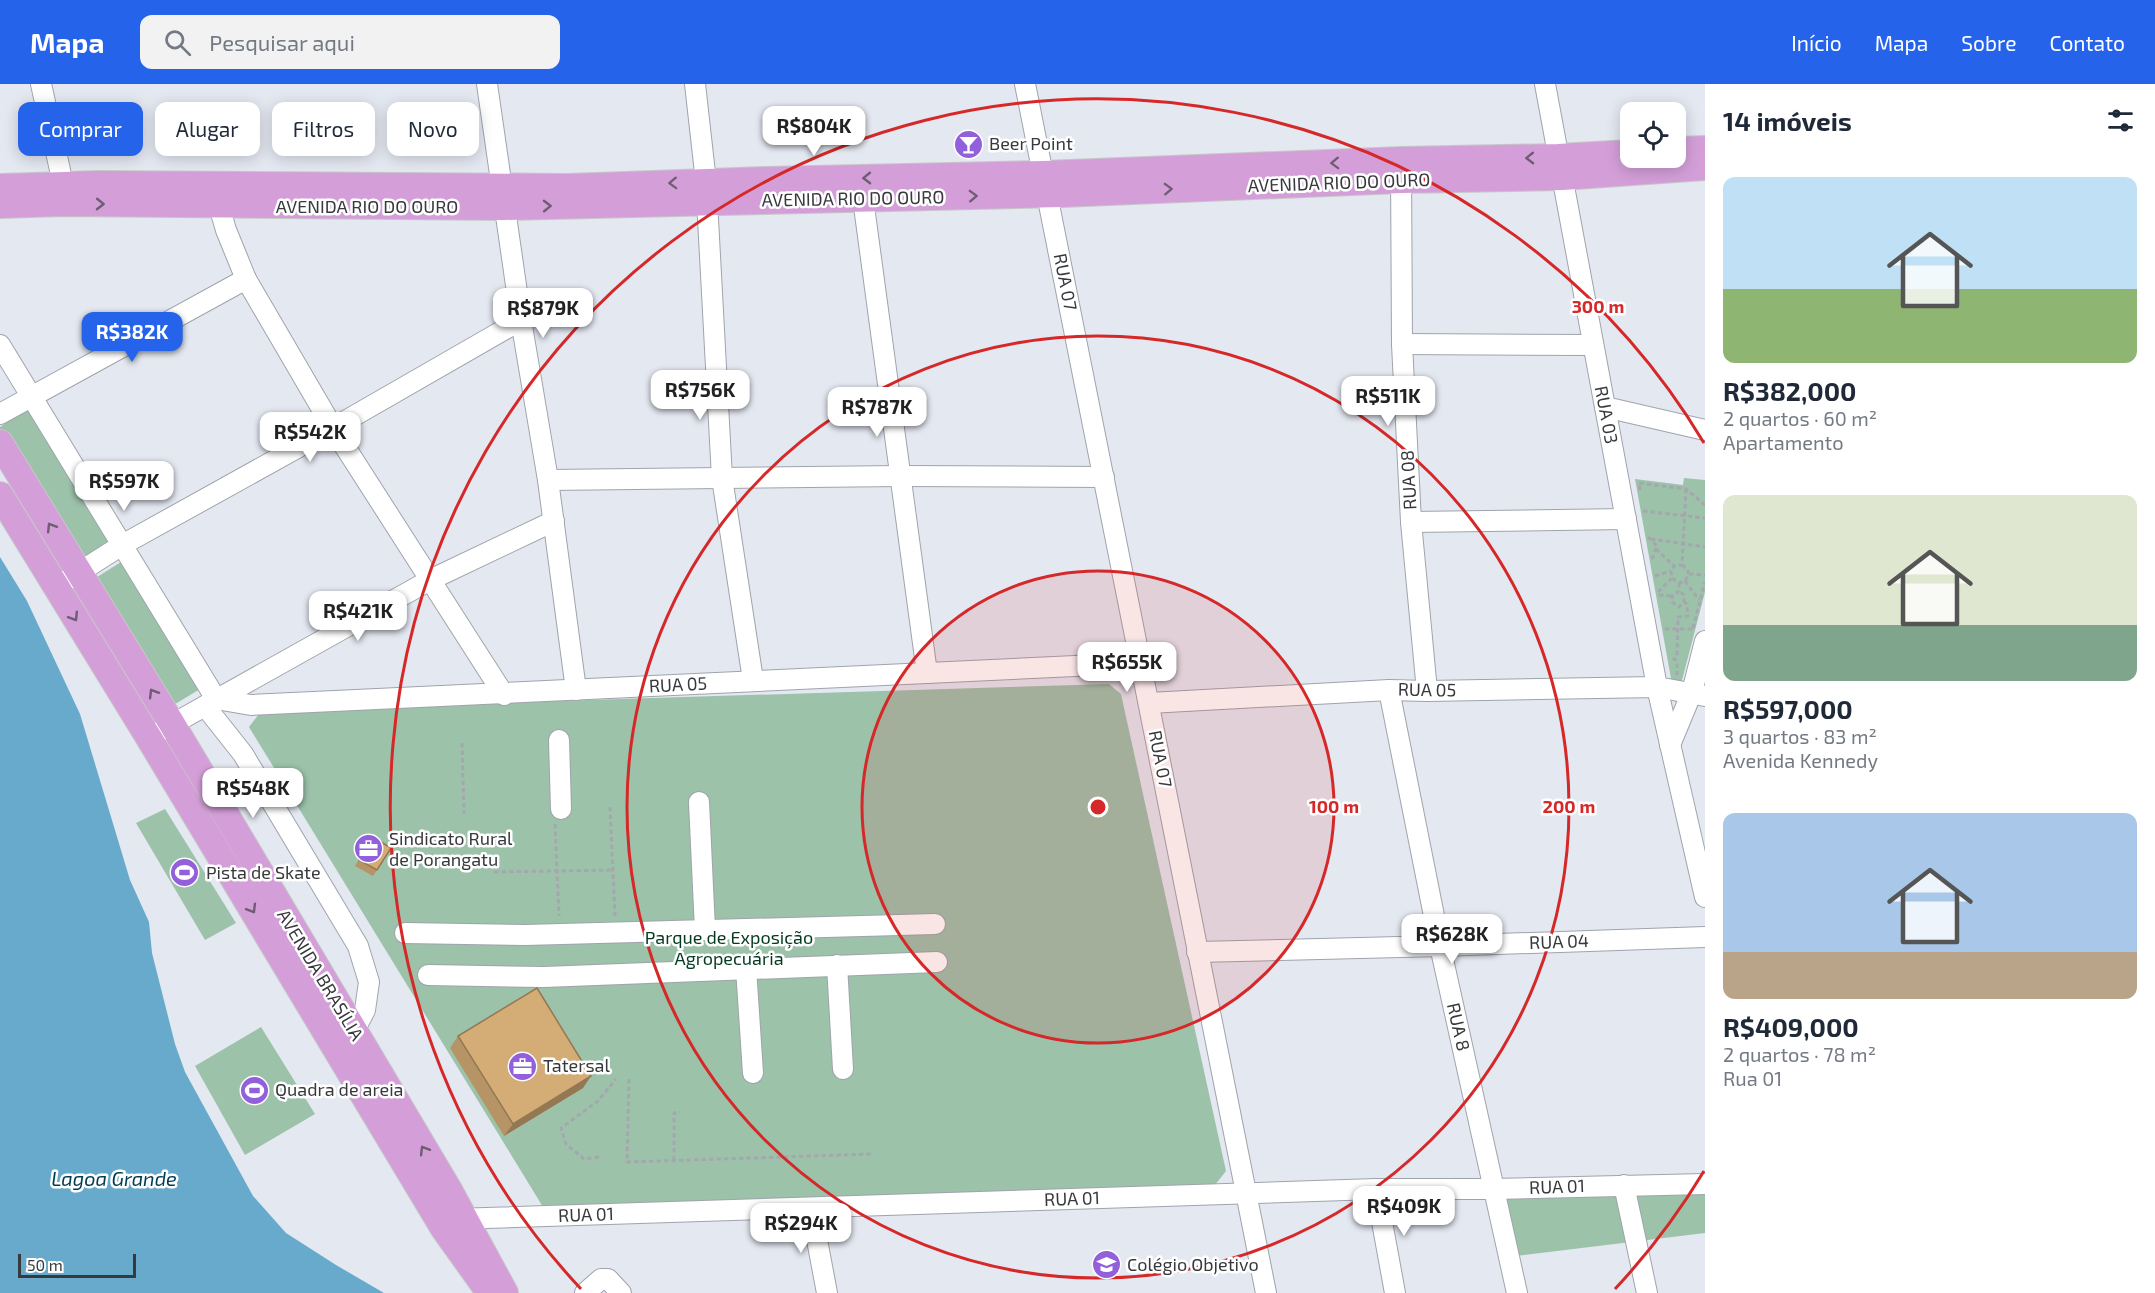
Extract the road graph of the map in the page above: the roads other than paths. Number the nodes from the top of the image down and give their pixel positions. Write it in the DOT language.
graph roads {
  1 [pos="41,84"];
  2 [pos="487,84"];
  3 [pos="695,84"];
  4 [pos="1025,84"];
  5 [pos="1545,84"];
  6 [pos="1705,149"];
  7 [pos="1686,154"];
  8 [pos="1620,155"];
  9 [pos="1686,160"];
  10 [pos="1620,161"];
  11 [pos="1560,167"];
  12 [pos="1705,167"];
  13 [pos="1401,170"];
  14 [pos="1046,184"];
  15 [pos="501,185"];
  16 [pos="0,187"];
  17 [pos="903,188"];
  18 [pos="707,192"];
  19 [pos="63,194"];
  20 [pos="217,195"];
  21 [pos="863,199"];
  22 [pos="0,206"];
  23 [pos="246,279"];
  24 [pos="521,321"];
  25 [pos="0,345"];
  26 [pos="1402,345"];
  27 [pos="1593,345"];
  28 [pos="30,397"];
  29 [pos="1605,407"];
  30 [pos="0,414"];
  31 [pos="333,428"];
  32 [pos="1705,430"];
  33 [pos="0,443"];
  34 [pos="901,476"];
  35 [pos="1104,477"];
  36 [pos="722,478"];
  37 [pos="548,480"];
  38 [pos="0,495"];
  39 [pos="1638,516"];
  40 [pos="554,520"];
  41 [pos="1411,522"];
  42 [pos="122,545"];
  43 [pos="79,572"];
  44 [pos="430,580"];
  45 [pos="56,587"];
  46 [pos="1696,637"];
  47 [pos="1140,663"];
  48 [pos="927,673"];
  49 [pos="753,680"];
  50 [pos="1657,687"];
  51 [pos="1691,689"];
  52 [pos="576,690"];
  53 [pos="1389,690"];
  54 [pos="1427,691"];
  55 [pos="504,695"];
  56 [pos="211,702"];
  57 [pos="1149,703"];
  58 [pos="172,724"];
  59 [pos="149,738"];
  60 [pos="560,740"];
  61 [pos="1670,745"];
  62 [pos="699,802"];
  63 [pos="558,815"];
  64 [pos="1705,897"];
  65 [pos="935,924"];
  66 [pos="705,930"];
  67 [pos="405,933"];
  68 [pos="1705,937"];
  69 [pos="287,944"];
  70 [pos="1440,946"];
  71 [pos="1197,952"];
  72 [pos="937,962"];
  73 [pos="837,965"];
  74 [pos="746,968"];
  75 [pos="428,975"];
  76 [pos="354,1031"];
  77 [pos="338,1051"];
  78 [pos="843,1069"];
  79 [pos="753,1073"];
  80 [pos="382,1102"];
  81 [pos="1705,1184"];
  82 [pos="1624,1185"];
  83 [pos="1376,1189"];
  84 [pos="1494,1189"];
  85 [pos="449,1191"];
  86 [pos="1246,1193"];
  87 [pos="424,1196"];
  88 [pos="811,1208"];
  89 [pos="449,1222"];
  90 [pos="489,1293"];
  91 [pos="505,1293"];
  92 [pos="585,1293"];
  93 [pos="621,1293"];
  94 [pos="827,1293"];
  95 [pos="1266,1293"];
  96 [pos="1395,1293"];
  97 [pos="1517,1293"];
  98 [pos="1647,1293"];
  1 -- 19 [label="street"];
  2 -- 15 [label="street"];
  3 -- 18 [label="street"];
  4 -- 14 [label="street, RUA 07"];
  5 -- 11 [label="street, RUA 03"];
  6 -- 7 [label="main road, AVENIDA RIO DO OURO"];
  8 -- 11 [label="main road, AVENIDA RIO DO OURO"];
  9 -- 12 [label="main road, AVENIDA RIO DO OURO"];
  10 -- 11 [label="main road, AVENIDA RIO DO OURO"];
  11 -- 13 [label="main road, AVENIDA RIO DO OURO"];
  11 -- 27 [label="street, RUA 03"];
  13 -- 14 [label="main road, AVENIDA RIO DO OURO"];
  13 -- 26 [label="street, RUA 08"];
  14 -- 17 [label="main road, AVENIDA RIO DO OURO"];
  14 -- 35 [label="street, RUA 07"];
  15 -- 18 [label="main road, AVENIDA RIO DO OURO"];
  15 -- 20 [label="main road, AVENIDA RIO DO OURO"];
  15 -- 24 [label="street"];
  16 -- 19 [label="main road, AVENIDA RIO DO OURO"];
  17 -- 18 [label="main road, AVENIDA RIO DO OURO, one-way"];
  17 -- 21 [label="main road, AVENIDA RIO DO OURO"];
  18 -- 21 [label="main road, AVENIDA RIO DO OURO"];
  18 -- 36 [label="street"];
  19 -- 20 [label="main road, AVENIDA RIO DO OURO"];
  19 -- 22 [label="main road, AVENIDA RIO DO OURO"];
  20 -- 23 [label="street"];
  21 -- 34 [label="street"];
  23 -- 28 [label="street"];
  23 -- 31 [label="street"];
  24 -- 31 [label="street"];
  24 -- 37 [label="street"];
  25 -- 28 [label="street"];
  26 -- 27 [label="street"];
  26 -- 41 [label="street, RUA 08"];
  27 -- 29 [label="street, RUA 03"];
  28 -- 30 [label="street"];
  28 -- 42 [label="street"];
  29 -- 32 [label="street"];
  29 -- 39 [label="street, RUA 03"];
  31 -- 42 [label="street"];
  31 -- 44 [label="street"];
  43 -- 33 [label="main road, AVENIDA BRASÍLIA, one-way"];
  34 -- 35 [label="street"];
  34 -- 36 [label="street"];
  34 -- 48 [label="street"];
  35 -- 47 [label="street, RUA 07"];
  36 -- 37 [label="street"];
  36 -- 49 [label="street"];
  37 -- 40 [label="street"];
  38 -- 45 [label="main road, AVENIDA BRASÍLIA"];
  39 -- 41 [label="street"];
  39 -- 50 [label="street, RUA 03"];
  40 -- 44 [label="street"];
  40 -- 52 [label="street"];
  41 -- 54 [label="street, RUA 08"];
  42 -- 43 [label="street"];
  42 -- 56 [label="street"];
  43 -- 45 [label="street"];
  58 -- 43 [label="main road, AVENIDA BRASÍLIA, one-way"];
  44 -- 55 [label="street"];
  44 -- 56 [label="street"];
  45 -- 59 [label="main road, AVENIDA BRASÍLIA, one-way"];
  46 -- 51 [label="street"];
  47 -- 48 [label="street, RUA 05"];
  47 -- 57 [label="street, RUA 07"];
  48 -- 49 [label="street, RUA 05"];
  49 -- 52 [label="street, RUA 05"];
  50 -- 51 [label="street, RUA 05"];
  50 -- 54 [label="street, RUA 05"];
  50 -- 61 [label="street, RUA 03"];
  51 -- 61 [label="street"];
  52 -- 55 [label="street, RUA 05"];
  53 -- 54 [label="street, RUA 05"];
  53 -- 57 [label="street, RUA 05"];
  53 -- 70 [label="street, RUA 8"];
  55 -- 56 [label="street, RUA 05"];
  56 -- 58 [label="street"];
  56 -- 76 [label="street"];
  57 -- 71 [label="street, RUA 07"];
  58 -- 59 [label="street"];
  58 -- 69 [label="main road, AVENIDA BRASÍLIA"];
  59 -- 69 [label="main road, AVENIDA BRASÍLIA, one-way"];
  60 -- 63 [label="street"];
  61 -- 64 [label="street, RUA 03"];
  62 -- 66 [label="street"];
  65 -- 66 [label="street"];
  66 -- 67 [label="street"];
  68 -- 70 [label="street, RUA 04"];
  69 -- 76 [label="main road, AVENIDA BRASÍLIA"];
  69 -- 77 [label="main road, AVENIDA BRASÍLIA"];
  70 -- 71 [label="street, RUA 04"];
  70 -- 84 [label="street, RUA 8"];
  71 -- 86 [label="street, RUA 07"];
  72 -- 73 [label="street"];
  73 -- 74 [label="street"];
  73 -- 78 [label="street"];
  74 -- 75 [label="street"];
  74 -- 79 [label="street"];
  76 -- 77 [label="street"];
  76 -- 80 [label="main road, AVENIDA BRASÍLIA"];
  77 -- 80 [label="main road, AVENIDA BRASÍLIA"];
  85 -- 80 [label="main road, AVENIDA BRASÍLIA, one-way"];
  80 -- 87 [label="main road, AVENIDA BRASÍLIA"];
  81 -- 82 [label="street, RUA 01"];
  82 -- 84 [label="street, RUA 01"];
  82 -- 98 [label="street"];
  83 -- 84 [label="street, RUA 01"];
  83 -- 86 [label="street, RUA 01"];
  83 -- 96 [label="street"];
  84 -- 97 [label="street, RUA 8"];
  85 -- 87 [label="main road"];
  85 -- 89 [label="main road, AVENIDA BRASÍLIA"];
  86 -- 88 [label="street, RUA 01"];
  86 -- 95 [label="street, RUA 07"];
  87 -- 89 [label="main road, AVENIDA BRASÍLIA"];
  88 -- 89 [label="street, RUA 01"];
  88 -- 94 [label="street"];
  89 -- 90 [label="main road"];
  89 -- 91 [label="main road, AVENIDA BRASÍLIA"];
  92 -- 93 [label="street"];
}
